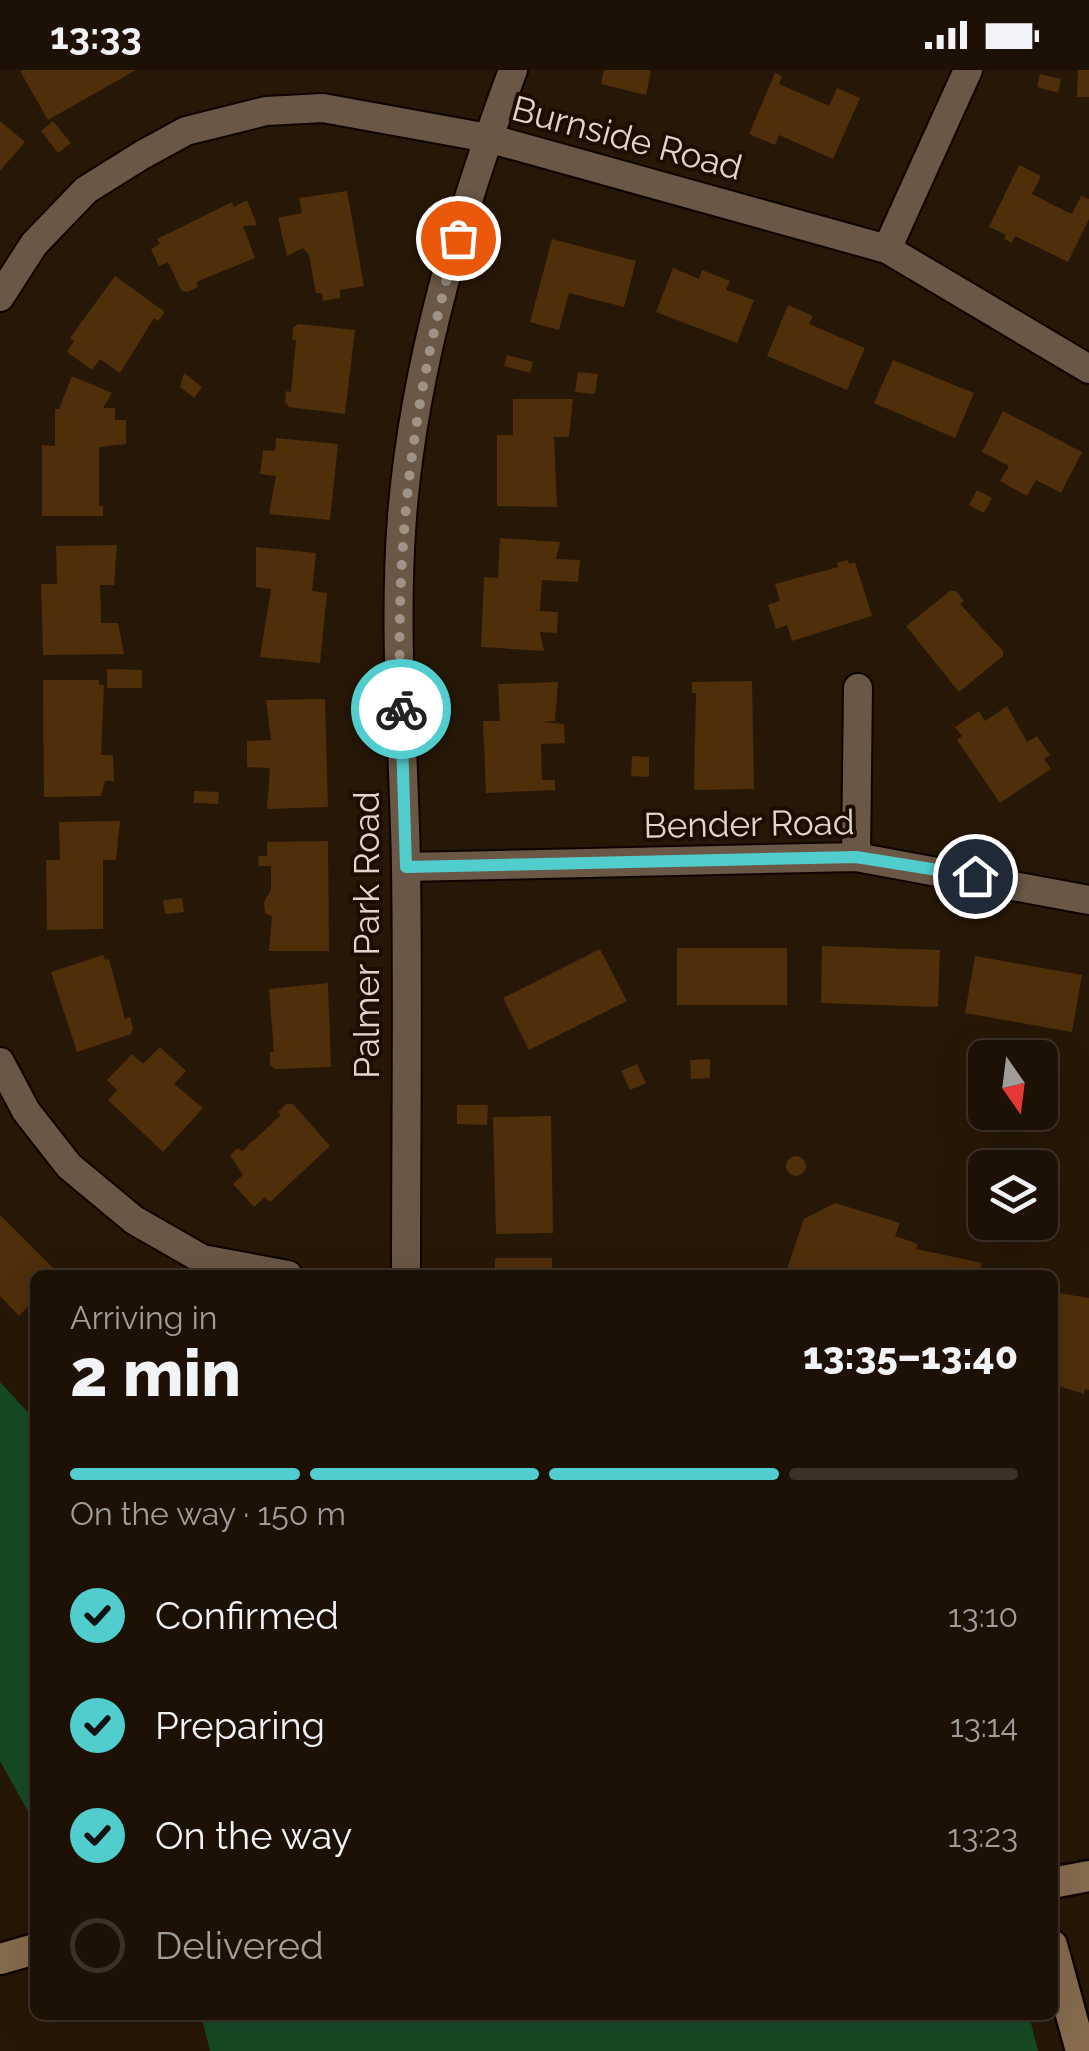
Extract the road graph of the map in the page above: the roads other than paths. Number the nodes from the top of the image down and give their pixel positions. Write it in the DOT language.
graph roads {
  1 [pos="513,70"];
  2 [pos="968,70"];
  3 [pos="488,138"];
  4 [pos="887,249"];
  5 [pos="0,297"];
  6 [pos="1089,368"];
  7 [pos="858,688"];
  8 [pos="856,857"];
  9 [pos="406,867"];
  10 [pos="1089,900"];
  11 [pos="0,1062"];
  12 [pos="261,1270"];
  13 [pos="406,1270"];
  14 [pos="1089,1876"];
  15 [pos="1058,1882"];
  16 [pos="30,1951"];
  17 [pos="0,1960"];
  18 [pos="1058,1966"];
  19 [pos="1081,2051"];
  1 -- 3 [label="street, Palmer Park Road"];
  2 -- 4 [label="street"];
  3 -- 4 [label="street, Burnside Road"];
  3 -- 5 [label="street, Burnside Road"];
  3 -- 9 [label="street, Palmer Park Road"];
  4 -- 6 [label="street, Burnside Road"];
  7 -- 8 [label="street"];
  8 -- 9 [label="street, Bender Road"];
  8 -- 10 [label="street, Bender Road"];
  9 -- 13 [label="street, Palmer Park Road"];
  11 -- 12 [label="street"];
  14 -- 15 [label="street"];
  16 -- 17 [label="street"];
  18 -- 19 [label="street"];
}
